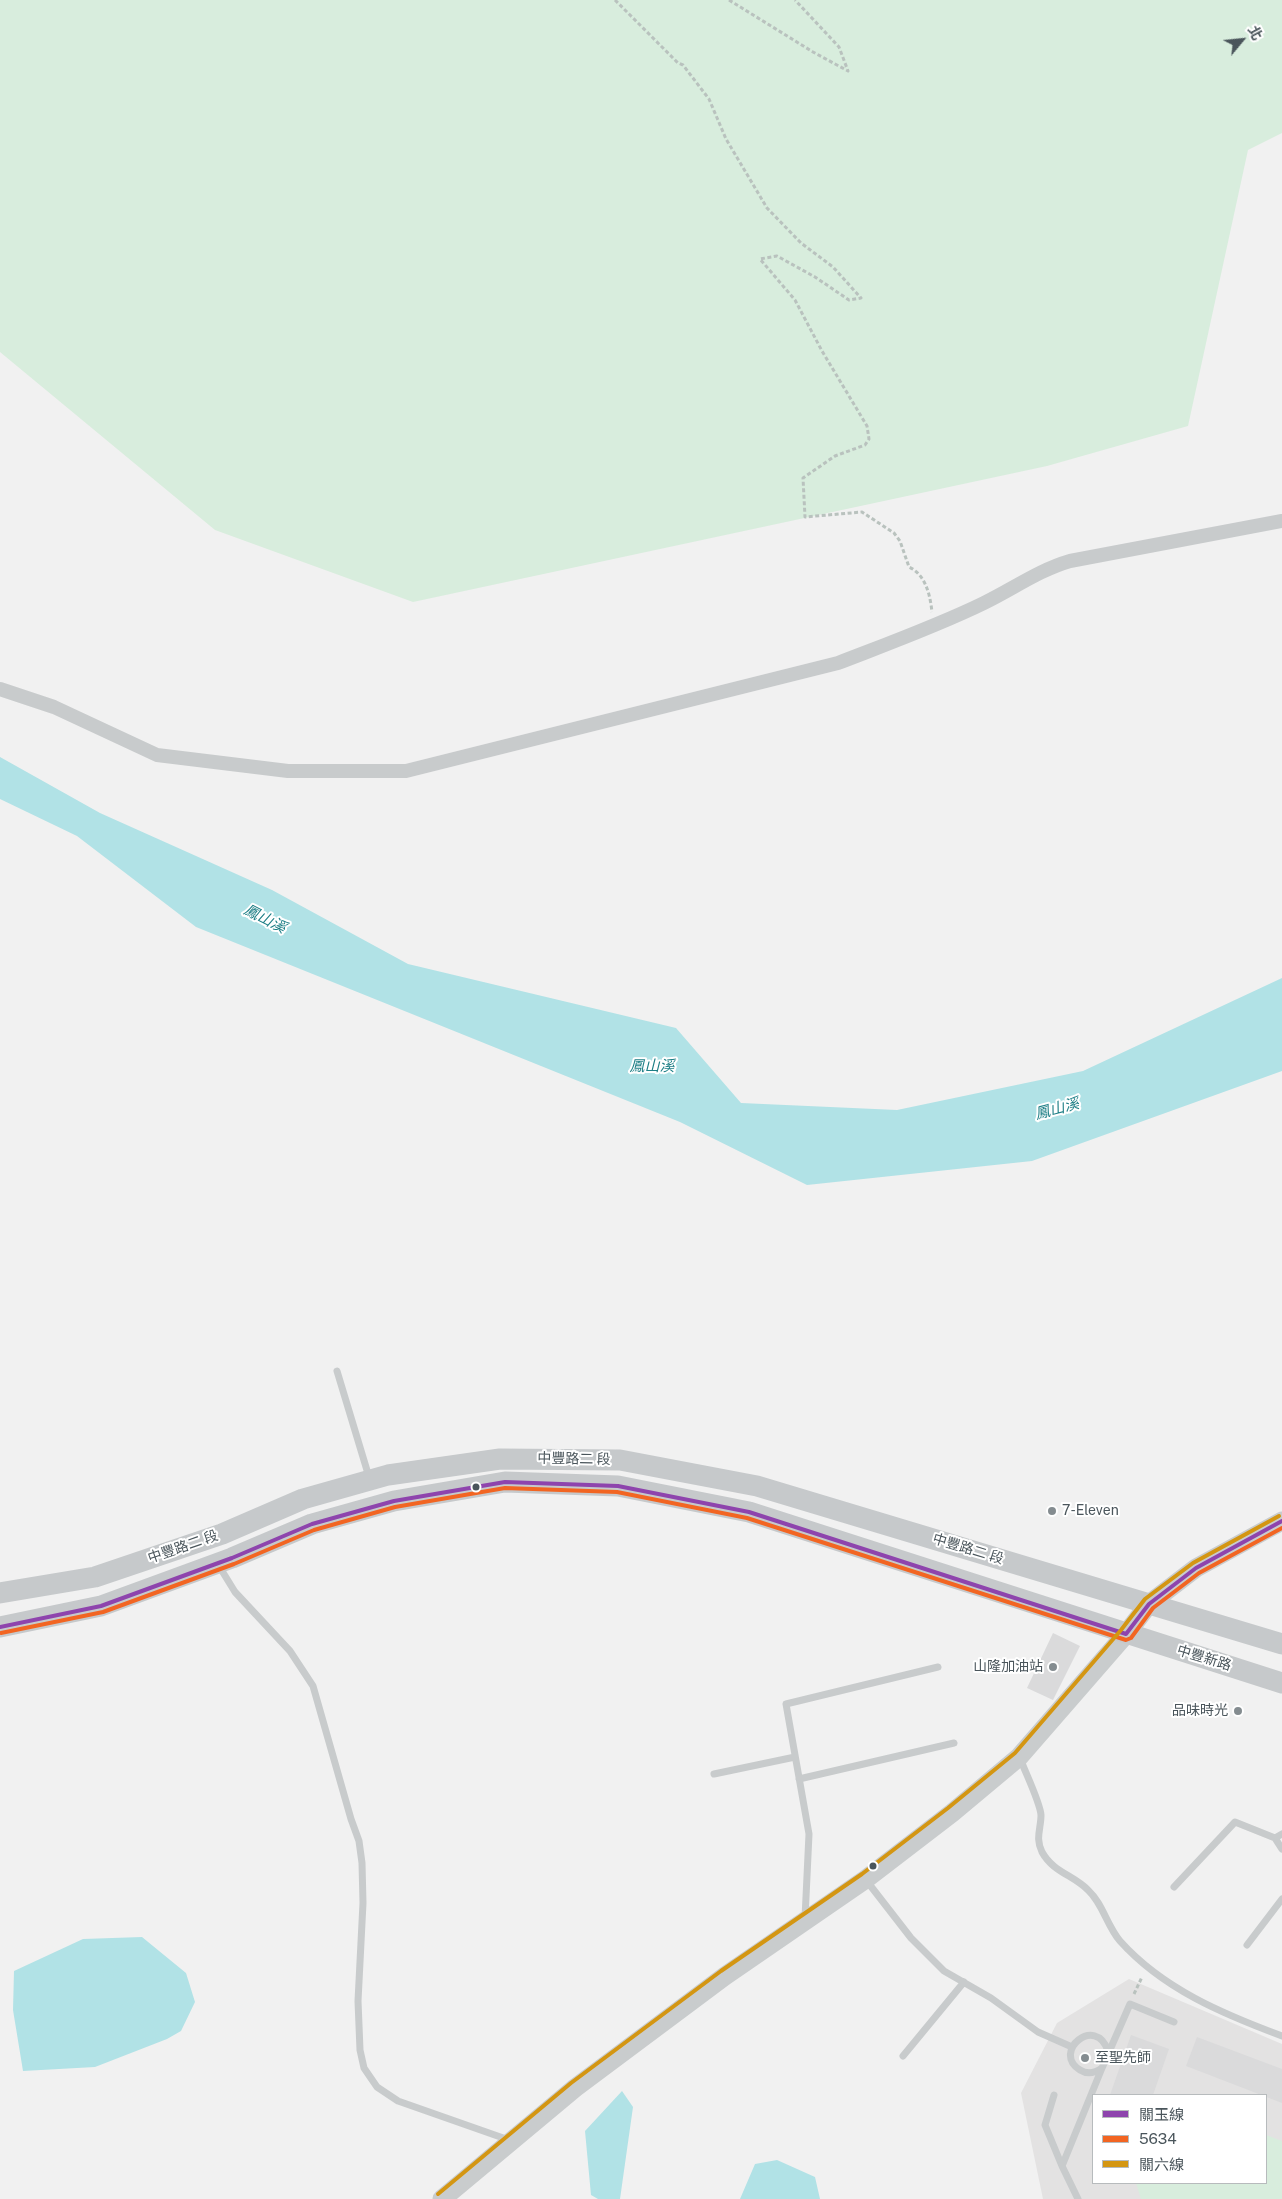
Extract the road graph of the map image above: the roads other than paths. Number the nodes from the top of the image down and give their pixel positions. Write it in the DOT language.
graph roads {
  1 [pos="1282,521"];
  2 [pos="0,689"];
  3 [pos="337,1371"];
  4 [pos="478,1462"];
  5 [pos="370,1480"];
  6 [pos="480,1486"];
  7 [pos="1282,1521"];
  8 [pos="199,1541"];
  9 [pos="213,1565"];
  10 [pos="0,1593"];
  11 [pos="1149,1604"];
  12 [pos="0,1627"];
  13 [pos="1126,1634"];
  14 [pos="1282,1644"];
  15 [pos="938,1668"];
  16 [pos="1282,1683"];
  17 [pos="954,1743"];
  18 [pos="795,1757"];
  19 [pos="1019,1757"];
  20 [pos="714,1774"];
  21 [pos="799,1779"];
  22 [pos="1279,1836"];
  23 [pos="1282,1849"];
  24 [pos="866,1879"];
  25 [pos="1174,1887"];
  26 [pos="1282,1899"];
  27 [pos="805,1920"];
  28 [pos="1248,1945"];
  29 [pos="964,1982"];
  30 [pos="1174,2022"];
  31 [pos="1282,2036"];
  32 [pos="1072,2047"];
  33 [pos="1108,2051"];
  34 [pos="903,2056"];
  35 [pos="1102,2068"];
  36 [pos="1054,2095"];
  37 [pos="512,2141"];
  38 [pos="1062,2166"];
  39 [pos="442,2199"];
  40 [pos="1078,2199"];
  1 -- 2 [label="street"];
  3 -- 5 [label="lane"];
  4 -- 5 [label="main road, 中豐路二 段"];
  4 -- 6 [label="main road"];
  4 -- 11 [label="main road, 中豐路二 段"];
  5 -- 8 [label="main road, 中豐路二 段"];
  6 -- 9 [label="main road, 中豐路二 段"];
  6 -- 13 [label="main road, 中豐路二 段"];
  7 -- 11 [label="main road"];
  8 -- 9 [label="main road"];
  8 -- 10 [label="main road, 中豐路二 段"];
  9 -- 12 [label="main road, 中豐路二 段"];
  9 -- 37 [label="lane"];
  11 -- 13 [label="main road"];
  11 -- 14 [label="main road"];
  13 -- 16 [label="main road, 中豐新路"];
  13 -- 19 [label="main road"];
  15 -- 18 [label="lane"];
  17 -- 21 [label="lane"];
  18 -- 20 [label="lane"];
  18 -- 21 [label="lane"];
  19 -- 24 [label="main road"];
  19 -- 31 [label="lane"];
  21 -- 27 [label="lane"];
  22 -- 23 [label="lane"];
  22 -- 25 [label="lane"];
  24 -- 27 [label="main road"];
  24 -- 29 [label="lane"];
  26 -- 28 [label="lane"];
  27 -- 37 [label="main road"];
  29 -- 32 [label="lane"];
  29 -- 34 [label="lane"];
  30 -- 33 [label="lane"];
  32 -- 33 [label="lane"];
  32 -- 35 [label="lane"];
  33 -- 35 [label="lane"];
  35 -- 38 [label="lane"];
  36 -- 38 [label="lane"];
  37 -- 39 [label="main road"];
  38 -- 40 [label="lane"];
}
